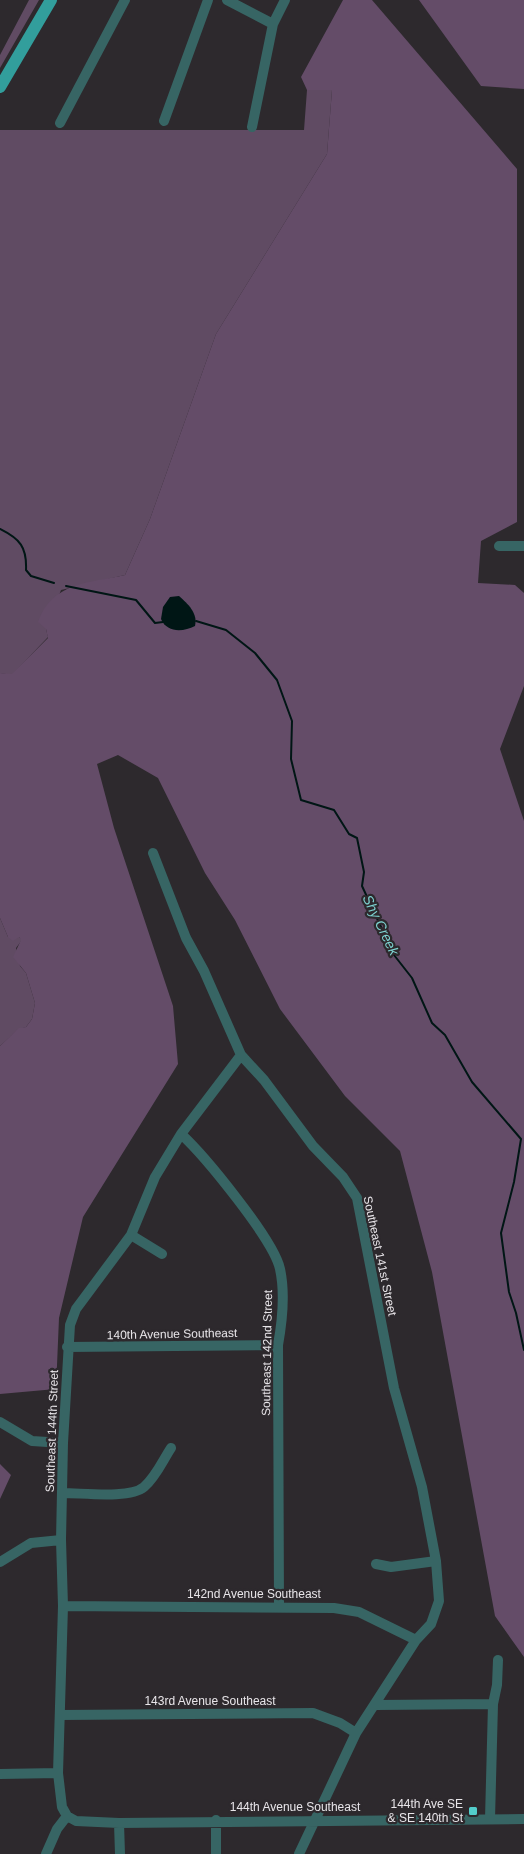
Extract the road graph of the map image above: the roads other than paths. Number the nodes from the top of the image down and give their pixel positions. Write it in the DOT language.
graph roads {
  1 [pos="51,0"];
  2 [pos="125,0"];
  3 [pos="208,0"];
  4 [pos="227,0"];
  5 [pos="285,0"];
  6 [pos="273,24"];
  7 [pos="0,87"];
  8 [pos="164,121"];
  9 [pos="60,123"];
  10 [pos="252,126"];
  11 [pos="499,546"];
  12 [pos="524,546"];
  13 [pos="154,853"];
  14 [pos="241,1055"];
  15 [pos="180,1134"];
  16 [pos="130,1235"];
  17 [pos="162,1254"];
  18 [pos="278,1346"];
  19 [pos="67,1347"];
  20 [pos="0,1422"];
  21 [pos="63,1443"];
  22 [pos="171,1448"];
  23 [pos="63,1493"];
  24 [pos="61,1540"];
  25 [pos="436,1561"];
  26 [pos="0,1562"];
  27 [pos="376,1564"];
  28 [pos="63,1606"];
  29 [pos="279,1606"];
  30 [pos="416,1640"];
  31 [pos="498,1660"];
  32 [pos="493,1704"];
  33 [pos="376,1705"];
  34 [pos="60,1715"];
  35 [pos="356,1732"];
  36 [pos="58,1773"];
  37 [pos="0,1774"];
  38 [pos="67,1816"];
  39 [pos="490,1819"];
  40 [pos="524,1819"];
  41 [pos="216,1820"];
  42 [pos="316,1820"];
  43 [pos="119,1823"];
  44 [pos="46,1853"];
  45 [pos="120,1854"];
  46 [pos="216,1854"];
  47 [pos="299,1854"];
  1 -- 7 [label="main road"];
  2 -- 9 [label="street"];
  3 -- 8 [label="street"];
  4 -- 6 [label="street"];
  5 -- 6 [label="street"];
  6 -- 10 [label="street"];
  11 -- 12 [label="street"];
  13 -- 14 [label="street, Southeast 141st Street"];
  14 -- 15 [label="street, Southeast 144th Street"];
  14 -- 25 [label="street, Southeast 141st Street"];
  15 -- 16 [label="street, Southeast 144th Street"];
  15 -- 18 [label="street, Southeast 142nd Street"];
  16 -- 17 [label="street"];
  16 -- 19 [label="street, Southeast 144th Street"];
  18 -- 19 [label="street, 140th Avenue Southeast"];
  18 -- 29 [label="street, Southeast 142nd Street"];
  19 -- 21 [label="street, Southeast 144th Street"];
  20 -- 21 [label="street"];
  21 -- 23 [label="street, Southeast 144th Street"];
  22 -- 23 [label="street"];
  23 -- 24 [label="street, Southeast 144th Street"];
  24 -- 26 [label="street"];
  24 -- 28 [label="street, Southeast 144th Street"];
  25 -- 27 [label="street"];
  25 -- 30 [label="street, Southeast 141st Street"];
  28 -- 29 [label="street, 142nd Avenue Southeast"];
  28 -- 34 [label="street, Southeast 144th Street"];
  29 -- 30 [label="street, 142nd Avenue Southeast"];
  30 -- 33 [label="street"];
  31 -- 32 [label="street"];
  32 -- 33 [label="street"];
  32 -- 39 [label="street"];
  33 -- 35 [label="street"];
  34 -- 35 [label="street, 143rd Avenue Southeast"];
  34 -- 36 [label="street, Southeast 144th Street"];
  35 -- 42 [label="street"];
  36 -- 37 [label="street"];
  36 -- 38 [label="street, Southeast 144th Street"];
  38 -- 43 [label="street, 144th Avenue Southeast"];
  38 -- 44 [label="street"];
  39 -- 40 [label="street, 144th Avenue Southeast"];
  39 -- 42 [label="street, 144th Avenue Southeast"];
  41 -- 42 [label="street, 144th Avenue Southeast"];
  41 -- 43 [label="street, 144th Avenue Southeast"];
  41 -- 46 [label="street"];
  42 -- 47 [label="street"];
  43 -- 45 [label="street"];
}
